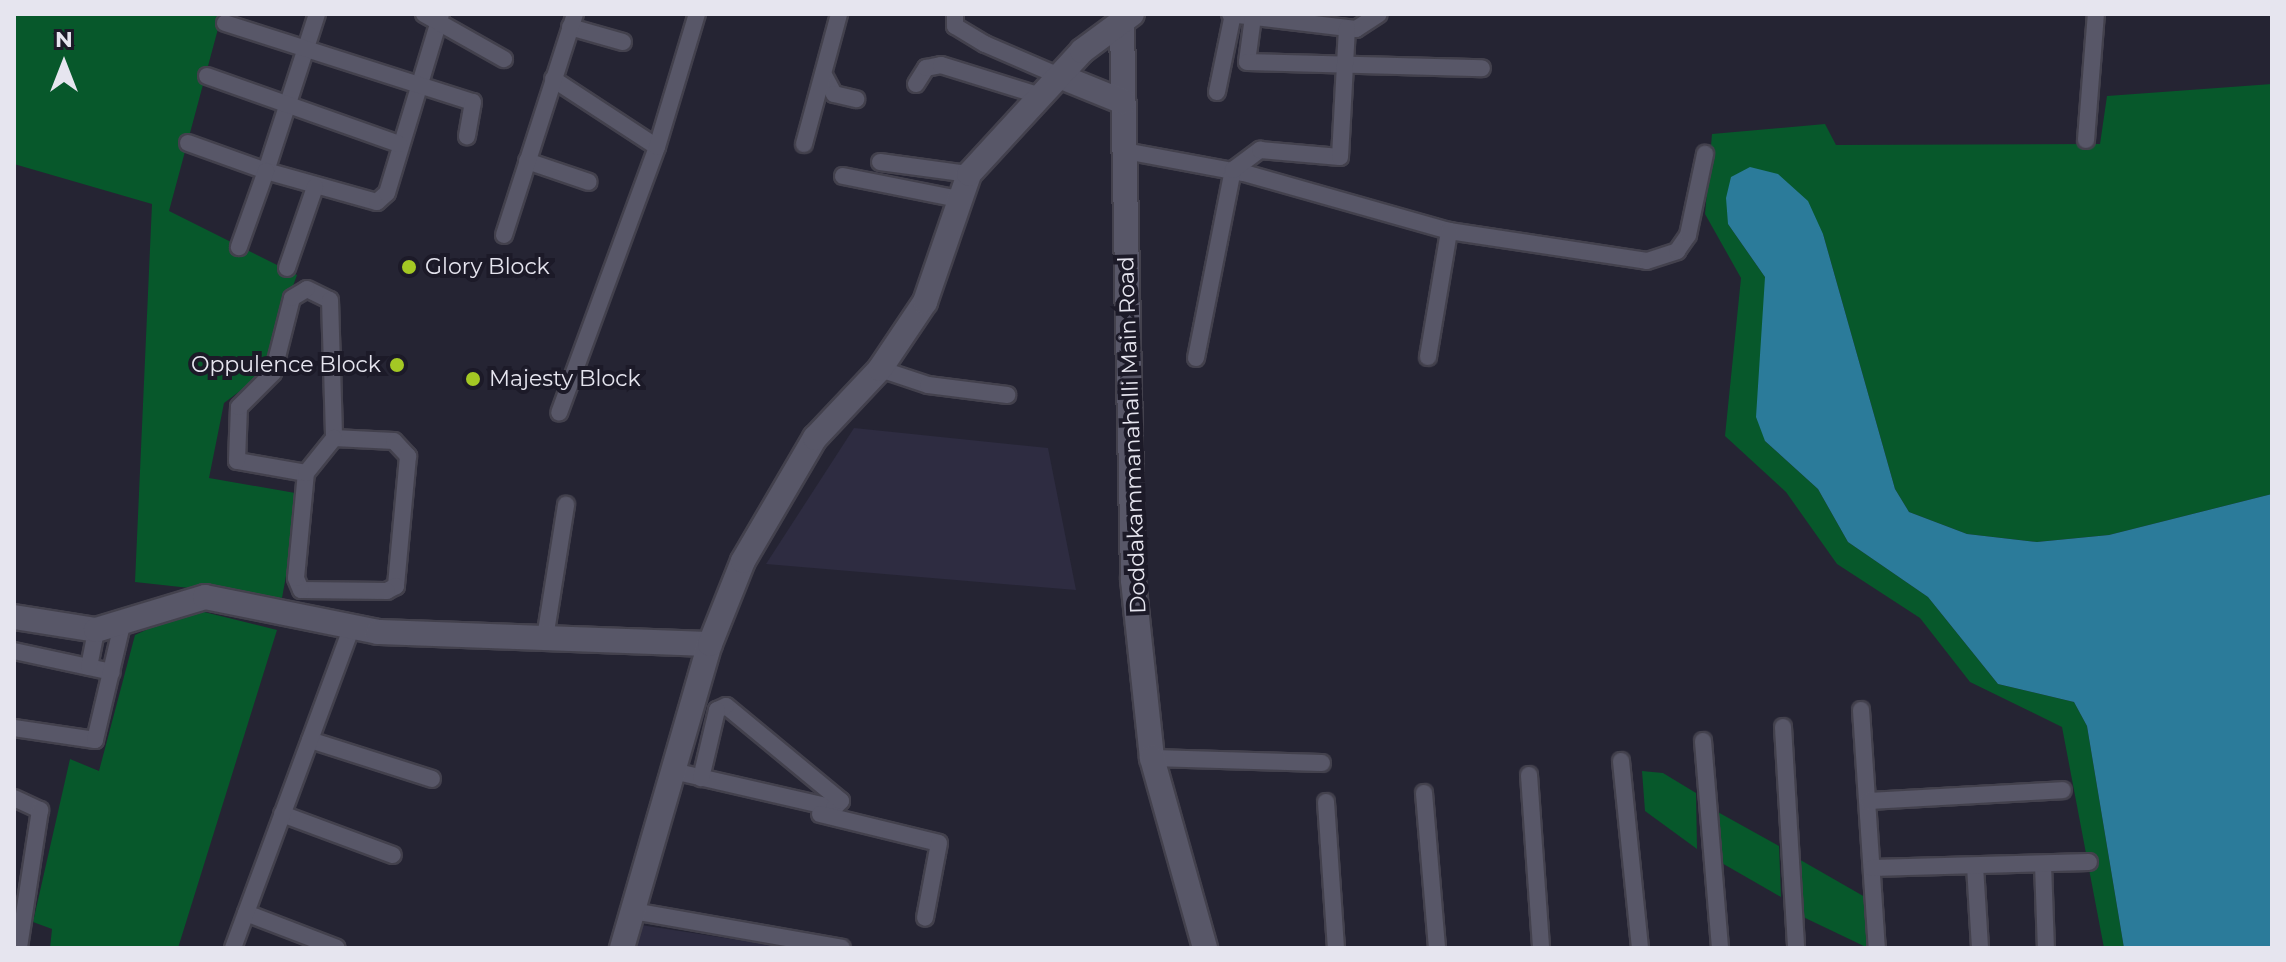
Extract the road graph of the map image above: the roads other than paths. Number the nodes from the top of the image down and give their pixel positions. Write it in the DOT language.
graph roads {
  1 [pos="317,14"];
  2 [pos="697,14"];
  3 [pos="839,14"];
  4 [pos="955,14"];
  5 [pos="1231,14"];
  6 [pos="1379,14"];
  7 [pos="2096,14"];
  8 [pos="435,16"];
  9 [pos="1253,17"];
  10 [pos="1127,19"];
  11 [pos="572,20"];
  12 [pos="225,23"];
  13 [pos="1347,28"];
  14 [pos="623,42"];
  15 [pos="305,48"];
  16 [pos="504,59"];
  17 [pos="1347,61"];
  18 [pos="1482,68"];
  19 [pos="207,76"];
  20 [pos="1059,76"];
  21 [pos="825,77"];
  22 [pos="553,79"];
  23 [pos="916,84"];
  24 [pos="418,85"];
  25 [pos="1217,92"];
  26 [pos="1041,96"];
  27 [pos="856,99"];
  28 [pos="1123,102"];
  29 [pos="288,104"];
  30 [pos="467,136"];
  31 [pos="2086,140"];
  32 [pos="188,143"];
  33 [pos="399,144"];
  34 [pos="804,144"];
  35 [pos="657,147"];
  36 [pos="1125,151"];
  37 [pos="1705,154"];
  38 [pos="527,161"];
  39 [pos="880,162"];
  40 [pos="1233,170"];
  41 [pos="266,171"];
  42 [pos="969,174"];
  43 [pos="843,176"];
  44 [pos="589,182"];
  45 [pos="315,187"];
  46 [pos="958,199"];
  47 [pos="1449,231"];
  48 [pos="504,235"];
  49 [pos="239,247"];
  50 [pos="287,268"];
  51 [pos="1428,357"];
  52 [pos="1196,358"];
  53 [pos="880,369"];
  54 [pos="1007,395"];
  55 [pos="559,413"];
  56 [pos="334,438"];
  57 [pos="306,473"];
  58 [pos="566,505"];
  59 [pos="305,603"];
  60 [pos="14,617"];
  61 [pos="122,625"];
  62 [pos="352,626"];
  63 [pos="96,630"];
  64 [pos="545,638"];
  65 [pos="710,644"];
  66 [pos="14,651"];
  67 [pos="89,667"];
  68 [pos="112,672"];
  69 [pos="1861,710"];
  70 [pos="1783,727"];
  71 [pos="14,728"];
  72 [pos="310,740"];
  73 [pos="1703,741"];
  74 [pos="1152,758"];
  75 [pos="1621,761"];
  76 [pos="1322,763"];
  77 [pos="1529,775"];
  78 [pos="672,776"];
  79 [pos="701,778"];
  80 [pos="432,779"];
  81 [pos="2063,790"];
  82 [pos="1424,793"];
  83 [pos="14,798"];
  84 [pos="1868,801"];
  85 [pos="1326,802"];
  86 [pos="282,814"];
  87 [pos="393,855"];
  88 [pos="2089,862"];
  89 [pos="2043,864"];
  90 [pos="1975,866"];
  91 [pos="1872,868"];
  92 [pos="633,911"];
  93 [pos="246,913"];
  94 [pos="925,918"];
  95 [pos="19,948"];
  96 [pos="233,948"];
  97 [pos="337,948"];
  98 [pos="622,948"];
  99 [pos="842,948"];
  100 [pos="1205,948"];
  101 [pos="1336,948"];
  102 [pos="1437,948"];
  103 [pos="1541,948"];
  104 [pos="1640,948"];
  105 [pos="1720,948"];
  106 [pos="1796,948"];
  107 [pos="1877,948"];
  108 [pos="1980,948"];
  109 [pos="2046,948"];
  1 -- 15 [label="street"];
  2 -- 35 [label="street"];
  3 -- 21 [label="street"];
  4 -- 20 [label="street"];
  5 -- 9 [label="street"];
  5 -- 25 [label="street"];
  6 -- 13 [label="street"];
  7 -- 31 [label="street"];
  8 -- 16 [label="street"];
  8 -- 24 [label="street"];
  9 -- 13 [label="street"];
  9 -- 17 [label="street"];
  10 -- 20 [label="street"];
  10 -- 28 [label="street, Doddakammanahalli Main Road"];
  11 -- 14 [label="street"];
  11 -- 22 [label="street"];
  12 -- 15 [label="street"];
  13 -- 17 [label="street"];
  15 -- 24 [label="street"];
  15 -- 29 [label="street"];
  17 -- 18 [label="street"];
  17 -- 40 [label="street"];
  19 -- 29 [label="street"];
  20 -- 26 [label="street"];
  20 -- 28 [label="street"];
  21 -- 27 [label="street"];
  21 -- 34 [label="street"];
  22 -- 35 [label="street"];
  22 -- 38 [label="street"];
  23 -- 26 [label="street"];
  24 -- 30 [label="street"];
  24 -- 33 [label="street"];
  26 -- 42 [label="street"];
  28 -- 36 [label="street, Doddakammanahalli Main Road"];
  29 -- 33 [label="street"];
  29 -- 41 [label="street"];
  32 -- 41 [label="street"];
  33 -- 45 [label="street"];
  35 -- 55 [label="street"];
  36 -- 40 [label="street"];
  36 -- 74 [label="street, Doddakammanahalli Main Road"];
  37 -- 47 [label="street"];
  38 -- 44 [label="street"];
  38 -- 48 [label="street"];
  39 -- 42 [label="street"];
  40 -- 47 [label="street"];
  40 -- 52 [label="street"];
  41 -- 45 [label="street"];
  41 -- 49 [label="street"];
  42 -- 46 [label="street"];
  43 -- 46 [label="street"];
  45 -- 50 [label="street"];
  46 -- 53 [label="street"];
  47 -- 51 [label="street"];
  53 -- 54 [label="street"];
  53 -- 65 [label="street"];
  56 -- 57 [label="street"];
  56 -- 57 [label="street"];
  56 -- 59 [label="street"];
  57 -- 59 [label="street"];
  58 -- 64 [label="street"];
  59 -- 61 [label="street"];
  59 -- 62 [label="street"];
  60 -- 63 [label="street"];
  61 -- 63 [label="street"];
  61 -- 68 [label="street"];
  62 -- 64 [label="street"];
  62 -- 72 [label="street"];
  63 -- 67 [label="street"];
  64 -- 65 [label="street"];
  65 -- 78 [label="street"];
  66 -- 67 [label="street"];
  67 -- 68 [label="street"];
  68 -- 71 [label="street"];
  69 -- 84 [label="street"];
  70 -- 106 [label="street"];
  72 -- 80 [label="street"];
  72 -- 86 [label="street"];
  73 -- 105 [label="street"];
  74 -- 76 [label="street"];
  74 -- 100 [label="street, Doddakammanahalli Main Road"];
  75 -- 104 [label="street"];
  77 -- 103 [label="street"];
  78 -- 79 [label="street"];
  78 -- 92 [label="street"];
  78 -- 94 [label="street"];
  79 -- 79 [label="street"];
  81 -- 84 [label="street"];
  82 -- 102 [label="street"];
  83 -- 95 [label="street"];
  84 -- 91 [label="street"];
  85 -- 101 [label="street"];
  86 -- 87 [label="street"];
  86 -- 93 [label="street"];
  88 -- 89 [label="street"];
  89 -- 90 [label="street"];
  89 -- 109 [label="street"];
  90 -- 91 [label="street"];
  90 -- 108 [label="street"];
  91 -- 107 [label="street"];
  92 -- 98 [label="street"];
  92 -- 99 [label="street"];
  93 -- 96 [label="street"];
  93 -- 97 [label="street"];
}
